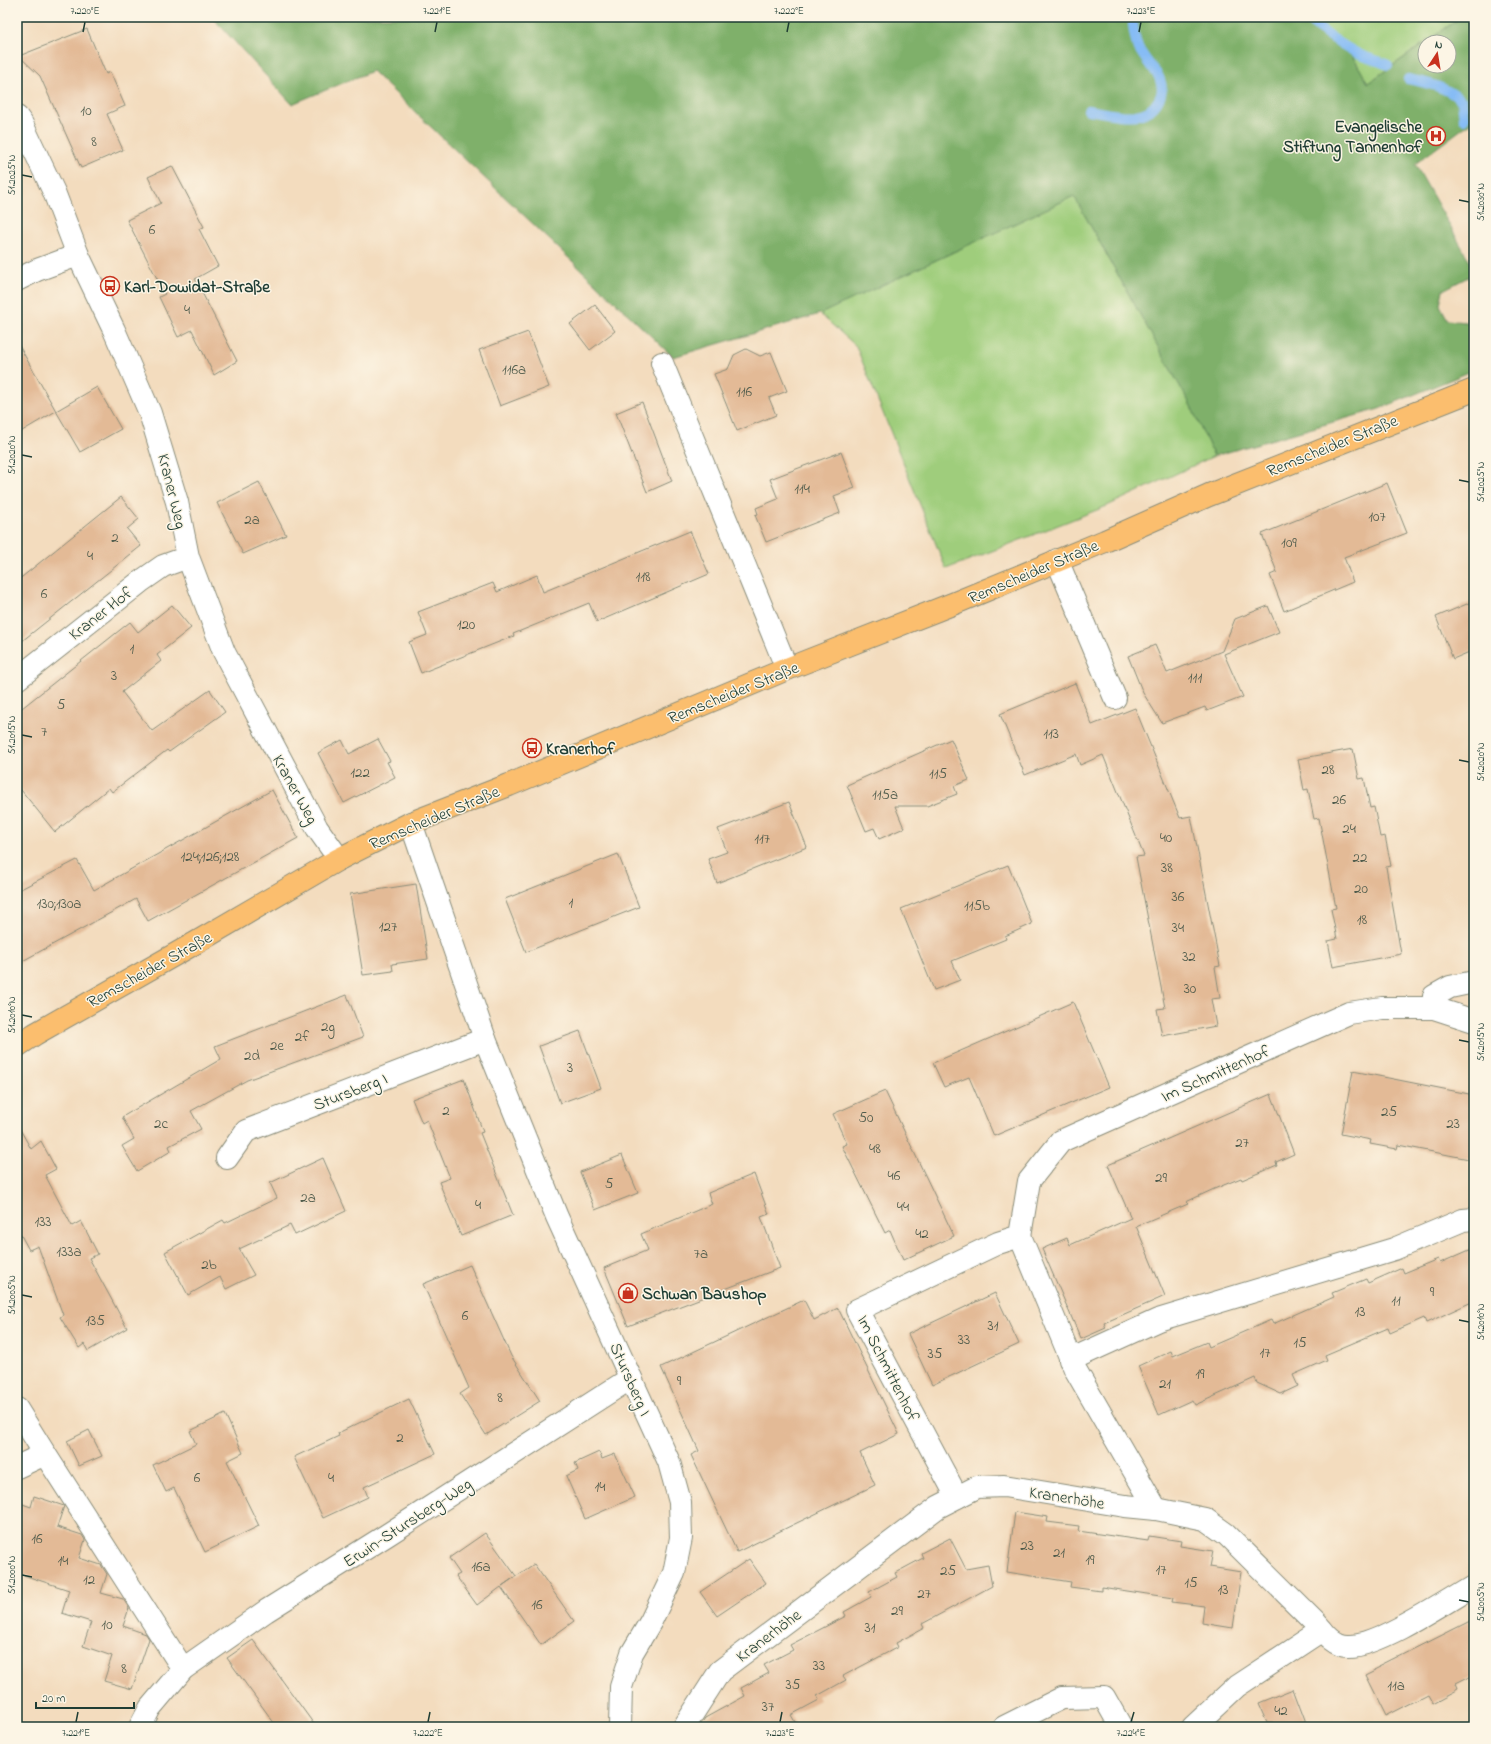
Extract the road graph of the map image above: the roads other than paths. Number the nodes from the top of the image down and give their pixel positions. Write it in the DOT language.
graph roads {
  1 [pos="17,117"];
  2 [pos="78,255"];
  3 [pos="17,280"];
  4 [pos="662,363"];
  5 [pos="1474,390"];
  6 [pos="188,557"];
  7 [pos="1057,560"];
  8 [pos="787,669"];
  9 [pos="17,679"];
  10 [pos="1115,698"];
  11 [pos="410,823"];
  12 [pos="338,859"];
  13 [pos="1474,982"];
  14 [pos="1434,1008"];
  15 [pos="1474,1021"];
  16 [pos="485,1039"];
  17 [pos="17,1046"];
  18 [pos="227,1158"];
  19 [pos="1474,1219"];
  20 [pos="1020,1236"];
  21 [pos="1070,1360"];
  22 [pos="632,1378"];
  23 [pos="17,1409"];
  24 [pos="45,1454"];
  25 [pos="17,1467"];
  26 [pos="957,1497"];
  27 [pos="1156,1509"];
  28 [pos="1474,1585"];
  29 [pos="1322,1630"];
  30 [pos="183,1669"];
  31 [pos="140,1727"];
  32 [pos="620,1727"];
  33 [pos="684,1727"];
  34 [pos="1004,1727"];
  35 [pos="1121,1727"];
  36 [pos="1193,1727"];
  1 -- 2 [label="street, Kraner Weg"];
  2 -- 3 [label="street"];
  2 -- 6 [label="street, Kraner Weg"];
  4 -- 8 [label="street"];
  5 -- 7 [label="main road, Remscheider Straße"];
  6 -- 9 [label="street, Kraner Hof"];
  6 -- 12 [label="street, Kraner Weg"];
  7 -- 8 [label="main road, Remscheider Straße"];
  7 -- 10 [label="street"];
  8 -- 11 [label="main road, Remscheider Straße"];
  11 -- 12 [label="main road, Remscheider Straße"];
  11 -- 16 [label="street, Stursberg I"];
  12 -- 17 [label="main road, Remscheider Straße"];
  13 -- 14 [label="street"];
  14 -- 15 [label="street, Im Schmittenhof"];
  14 -- 20 [label="street, Im Schmittenhof"];
  16 -- 18 [label="street, Stursberg I"];
  16 -- 22 [label="street, Stursberg I"];
  19 -- 21 [label="street"];
  20 -- 21 [label="street"];
  20 -- 26 [label="street, Im Schmittenhof"];
  21 -- 27 [label="street"];
  22 -- 30 [label="street, Erwin-Stursberg-Weg"];
  22 -- 32 [label="street, Stursberg I"];
  23 -- 24 [label="street"];
  24 -- 25 [label="street"];
  24 -- 30 [label="street"];
  26 -- 27 [label="street, Kranerhöhe"];
  26 -- 33 [label="street, Kranerhöhe"];
  27 -- 29 [label="street, Kranerhöhe"];
  28 -- 29 [label="street, Kranerhöhe"];
  29 -- 36 [label="street"];
  30 -- 31 [label="street, Erwin-Stursberg-Weg"];
  34 -- 35 [label="street"];
}
